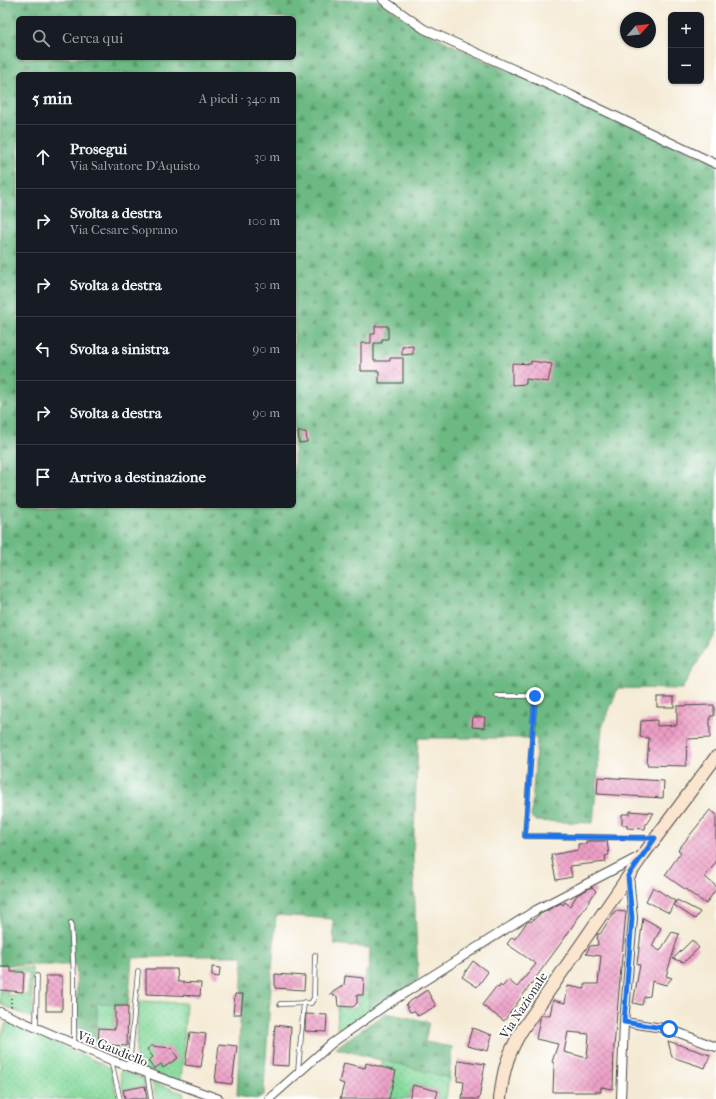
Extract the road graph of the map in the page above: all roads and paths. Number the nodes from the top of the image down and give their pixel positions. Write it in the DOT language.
graph roads {
  1 [pos="383,0"];
  2 [pos="716,164"];
  3 [pos="497,696"];
  4 [pos="716,757"];
  5 [pos="655,838"];
  6 [pos="643,855"];
  7 [pos="628,876"];
  8 [pos="71,923"];
  9 [pos="315,955"];
  10 [pos="138,971"];
  11 [pos="37,976"];
  12 [pos="11,995"];
  13 [pos="304,1002"];
  14 [pos="280,1004"];
  15 [pos="0,1012"];
  16 [pos="11,1016"];
  17 [pos="624,1022"];
  18 [pos="36,1028"];
  19 [pos="74,1045"];
  20 [pos="716,1047"];
  21 [pos="111,1060"];
  22 [pos="129,1068"];
  23 [pos="298,1071"];
  24 [pos="147,1074"];
  25 [pos="120,1099"];
  26 [pos="151,1099"];
  27 [pos="219,1099"];
  28 [pos="269,1099"];
  29 [pos="500,1099"];
  30 [pos="621,1099"];
  1 -- 2 [label="street"];
  3 -- 5 [label="lane"];
  4 -- 5 [label="main road, Via Nazionale"];
  5 -- 6 [label="main road, Via Nazionale"];
  6 -- 7 [label="main road, Via Nazionale"];
  6 -- 23 [label="street"];
  7 -- 17 [label="street"];
  7 -- 29 [label="main road, Via Nazionale"];
  8 -- 19 [label="lane"];
  9 -- 13 [label="lane"];
  10 -- 22 [label="lane"];
  11 -- 18 [label="lane"];
  12 -- 16 [label="path"];
  13 -- 14 [label="lane"];
  13 -- 23 [label="lane"];
  15 -- 16 [label="street, Via Gaudiello"];
  16 -- 18 [label="street, Via Gaudiello"];
  17 -- 20 [label="street"];
  17 -- 30 [label="street"];
  18 -- 19 [label="street, Via Gaudiello"];
  19 -- 21 [label="street, Via Gaudiello"];
  21 -- 22 [label="street, Via Gaudiello"];
  21 -- 25 [label="lane"];
  22 -- 24 [label="street, Via Gaudiello"];
  23 -- 28 [label="street"];
  24 -- 26 [label="lane"];
  24 -- 27 [label="street, Via Gaudiello"];
}
